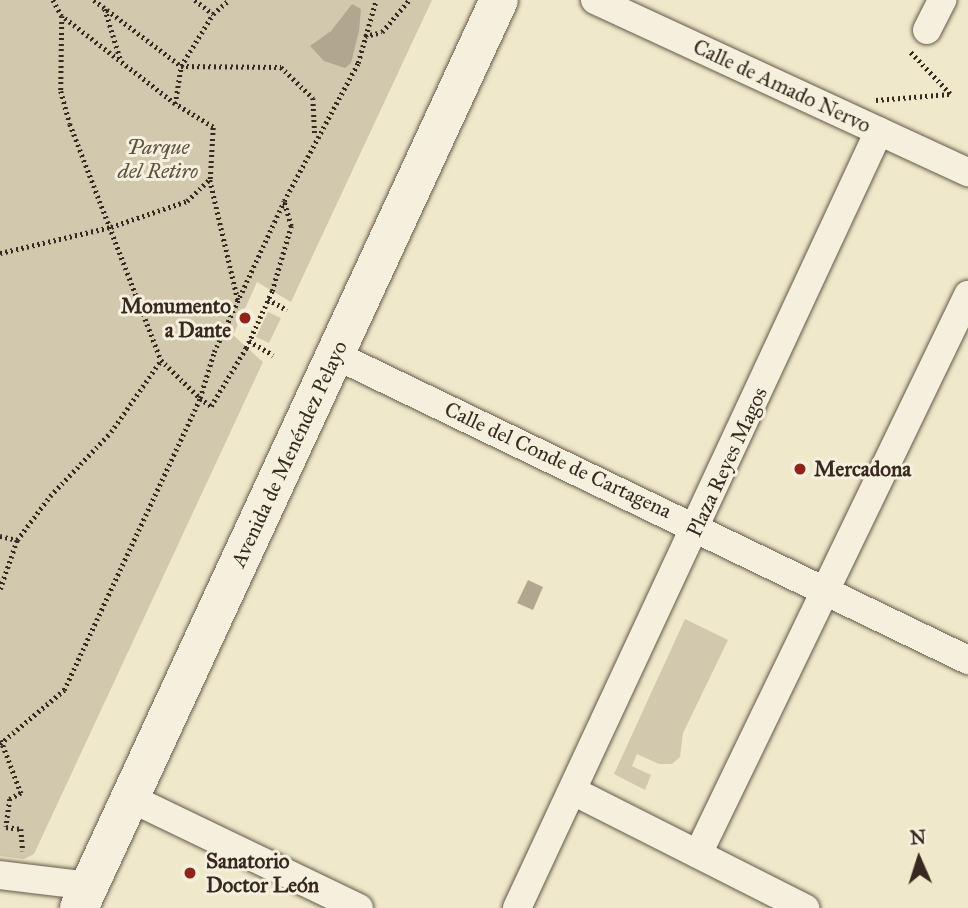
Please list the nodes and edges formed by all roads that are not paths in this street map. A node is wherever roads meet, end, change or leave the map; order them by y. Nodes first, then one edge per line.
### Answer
1 (499, 0) edge
2 (595, 0) edge
3 (942, 0) edge
4 (927, 30) road end
5 (879, 131) junction
6 (968, 172) edge
7 (968, 295) edge
8 (335, 355) junction
9 (697, 527) junction
10 (826, 589) junction
11 (968, 660) edge
12 (575, 792) junction
13 (130, 798) junction
14 (698, 854) junction
15 (0, 875) edge
16 (84, 897) edge
17 (359, 908) edge
18 (517, 908) edge
19 (805, 908) edge

1 - 8 main road, Avenida de Menéndez Pelayo
2 - 5 street, Calle de Amado Nervo
3 - 4 street
5 - 6 street, Calle de Amado Nervo
5 - 9 street, Plaza Reyes Magos
7 - 10 street
8 - 9 street, Calle del Conde de Cartagena
8 - 13 main road, Avenida de Menéndez Pelayo
9 - 10 street, Calle del Conde de Cartagena
9 - 12 street, Plaza Reyes Magos
10 - 11 street, Calle del Conde de Cartagena
10 - 14 street
12 - 14 street
12 - 18 street, Plaza Reyes Magos
13 - 16 main road, Avenida de Menéndez Pelayo
13 - 17 street
14 - 19 street
15 - 16 street

